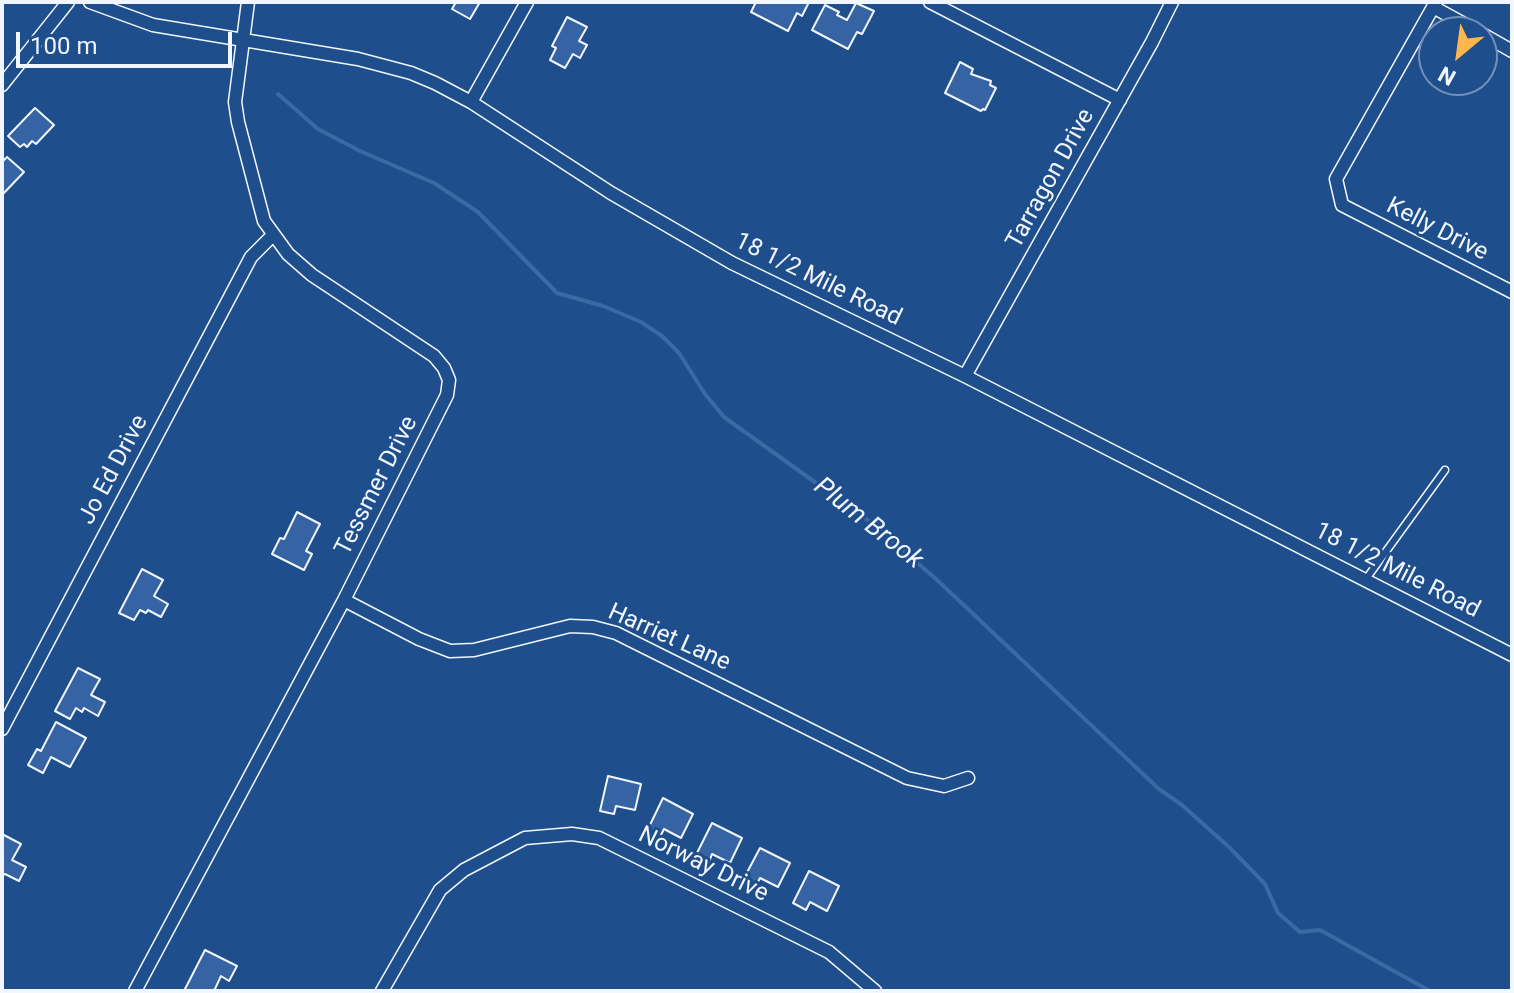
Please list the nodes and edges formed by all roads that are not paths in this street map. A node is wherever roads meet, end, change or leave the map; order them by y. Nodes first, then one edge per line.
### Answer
1 (68, 2) edge
2 (90, 2) edge
3 (248, 2) edge
4 (527, 2) edge
5 (930, 2) edge
6 (1172, 2) edge
7 (1434, 4) edge
8 (1453, 16) edge
9 (242, 41) junction
10 (2, 85) edge
11 (1120, 100) junction
12 (471, 102) junction
13 (272, 236) junction
14 (1512, 292) edge
15 (965, 376) junction
16 (1445, 470) dead end
17 (1366, 579) junction
18 (344, 600) junction
19 (1512, 655) edge
20 (2, 729) edge
21 (968, 778) dead end
22 (135, 991) edge
23 (382, 991) edge
24 (875, 991) edge

1 - 10 street
2 - 9 street, 18 1/2 Mile Road
3 - 9 street, Tessmer Drive
4 - 12 street
5 - 11 street
6 - 11 street, Tarragon Drive
7 - 8 street
7 - 14 street, Kelly Drive
9 - 12 street, 18 1/2 Mile Road
9 - 13 street, Tessmer Drive
11 - 15 street, Tarragon Drive
12 - 15 street, 18 1/2 Mile Road
13 - 18 street, Tessmer Drive
13 - 20 street, Jo Ed Drive
15 - 17 street, 18 1/2 Mile Road
16 - 17 lane
17 - 19 street, 18 1/2 Mile Road
18 - 21 street, Harriet Lane
18 - 22 street, Tessmer Drive
23 - 24 street, Norway Drive

